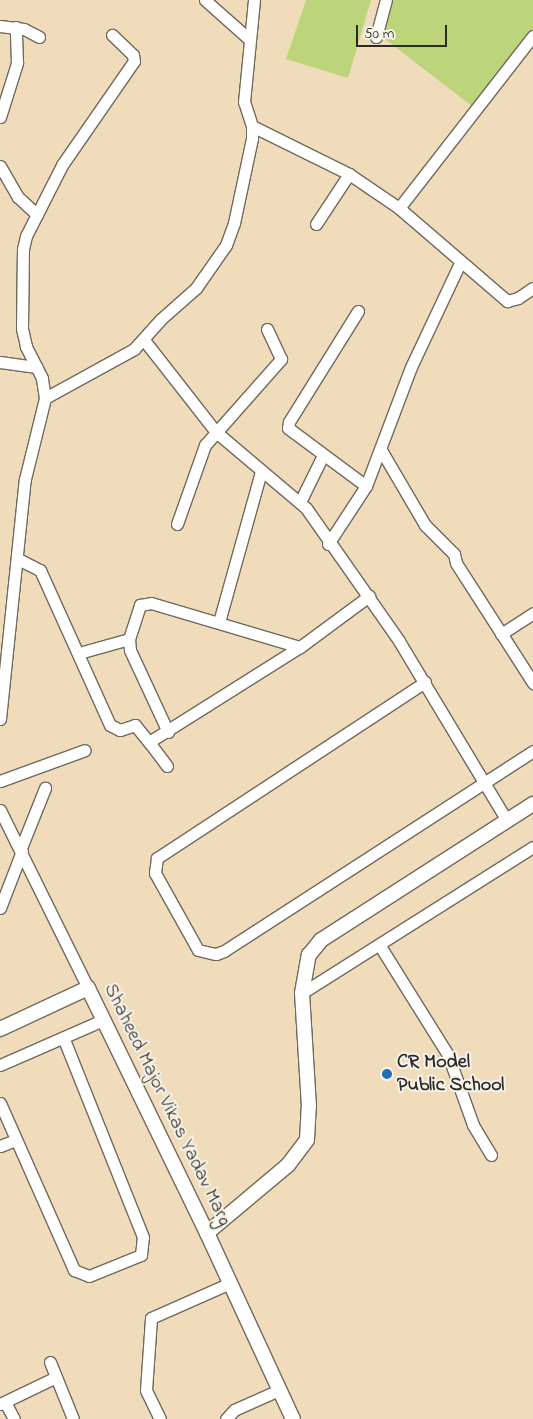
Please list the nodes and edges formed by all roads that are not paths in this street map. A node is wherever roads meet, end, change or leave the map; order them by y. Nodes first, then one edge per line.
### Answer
1 (205, 0) edge
2 (254, 0) edge
3 (386, 0) edge
4 (0, 26) edge
5 (16, 27) junction
6 (112, 34) dead end
7 (533, 36) edge
8 (376, 37) dead end
9 (39, 38) dead end
10 (249, 38) junction
11 (0, 117) edge
12 (252, 126) junction
13 (0, 166) edge
14 (349, 174) junction
15 (399, 208) junction
16 (37, 215) junction
17 (316, 224) dead end
18 (460, 263) junction
19 (533, 288) edge
20 (358, 311) dead end
21 (268, 329) dead end
22 (144, 340) junction
23 (0, 362) edge
24 (37, 367) junction
25 (45, 398) junction
26 (216, 432) junction
27 (381, 450) junction
28 (322, 455) junction
29 (261, 472) junction
30 (366, 486) junction
31 (300, 502) junction
32 (177, 524) dead end
33 (328, 544) junction
34 (18, 559) junction
35 (369, 596) junction
36 (533, 613) edge
37 (219, 622) junction
38 (501, 634) junction
39 (128, 639) junction
40 (300, 647) junction
41 (78, 653) junction
42 (425, 682) junction
43 (533, 683) edge
44 (0, 715) edge
45 (168, 732) junction
46 (149, 742) junction
47 (85, 750) dead end
48 (533, 751) edge
49 (167, 766) dead end
50 (0, 781) edge
51 (485, 784) junction
52 (45, 788) dead end
53 (533, 804) edge
54 (0, 810) edge
55 (507, 821) junction
56 (533, 847) edge
57 (21, 849) junction
58 (0, 908) edge
59 (380, 946) junction
60 (88, 988) junction
61 (302, 993) junction
62 (103, 1020) junction
63 (0, 1029) edge
64 (63, 1037) junction
65 (0, 1065) edge
66 (0, 1103) edge
67 (16, 1140) junction
68 (0, 1146) edge
69 (490, 1155) dead end
70 (207, 1233) junction
71 (230, 1283) junction
72 (50, 1362) dead end
73 (56, 1377) junction
74 (279, 1390) junction
75 (3, 1403) edge
76 (14, 1419) edge
77 (73, 1419) edge
78 (160, 1419) edge
79 (226, 1419) edge
80 (292, 1419) edge

1 - 10 street
2 - 10 street
3 - 8 street
4 - 5 street
5 - 9 street
5 - 11 street
6 - 16 street
7 - 15 street
10 - 12 street
12 - 14 street
12 - 22 street
13 - 16 street
14 - 15 street
14 - 17 street
15 - 18 street
16 - 24 street
18 - 19 street
18 - 27 street
20 - 28 street
21 - 26 street
22 - 25 street
22 - 26 street
23 - 24 street
24 - 25 street
25 - 34 street
26 - 29 street
26 - 32 street
27 - 30 street
27 - 38 street
28 - 30 street
28 - 31 street
29 - 31 street
29 - 37 street
30 - 33 street
31 - 33 street
33 - 35 street
34 - 41 street
34 - 44 street
35 - 40 street
35 - 42 street
36 - 38 street
37 - 39 street
37 - 40 street
38 - 43 street
39 - 41 street
39 - 45 street
40 - 45 street
41 - 46 street
42 - 51 street
42 - 51 street
45 - 46 street
46 - 49 street
47 - 50 street
48 - 51 street
51 - 55 street
52 - 57 street
53 - 55 street
54 - 57 street, Shaheed Major Vikas Yadav Marg
55 - 61 street
56 - 59 street
57 - 58 street
57 - 60 street, Shaheed Major Vikas Yadav Marg
59 - 61 street
59 - 69 street
60 - 62 street, Shaheed Major Vikas Yadav Marg
60 - 63 street
61 - 70 street
62 - 64 street
62 - 70 street, Shaheed Major Vikas Yadav Marg
64 - 65 street
64 - 67 street
66 - 67 street
67 - 68 street
70 - 71 street, Shaheed Major Vikas Yadav Marg
71 - 74 street, Shaheed Major Vikas Yadav Marg
71 - 78 street
72 - 73 street
73 - 75 street
73 - 77 street
74 - 79 street
74 - 80 street, Shaheed Major Vikas Yadav Marg
75 - 76 street

